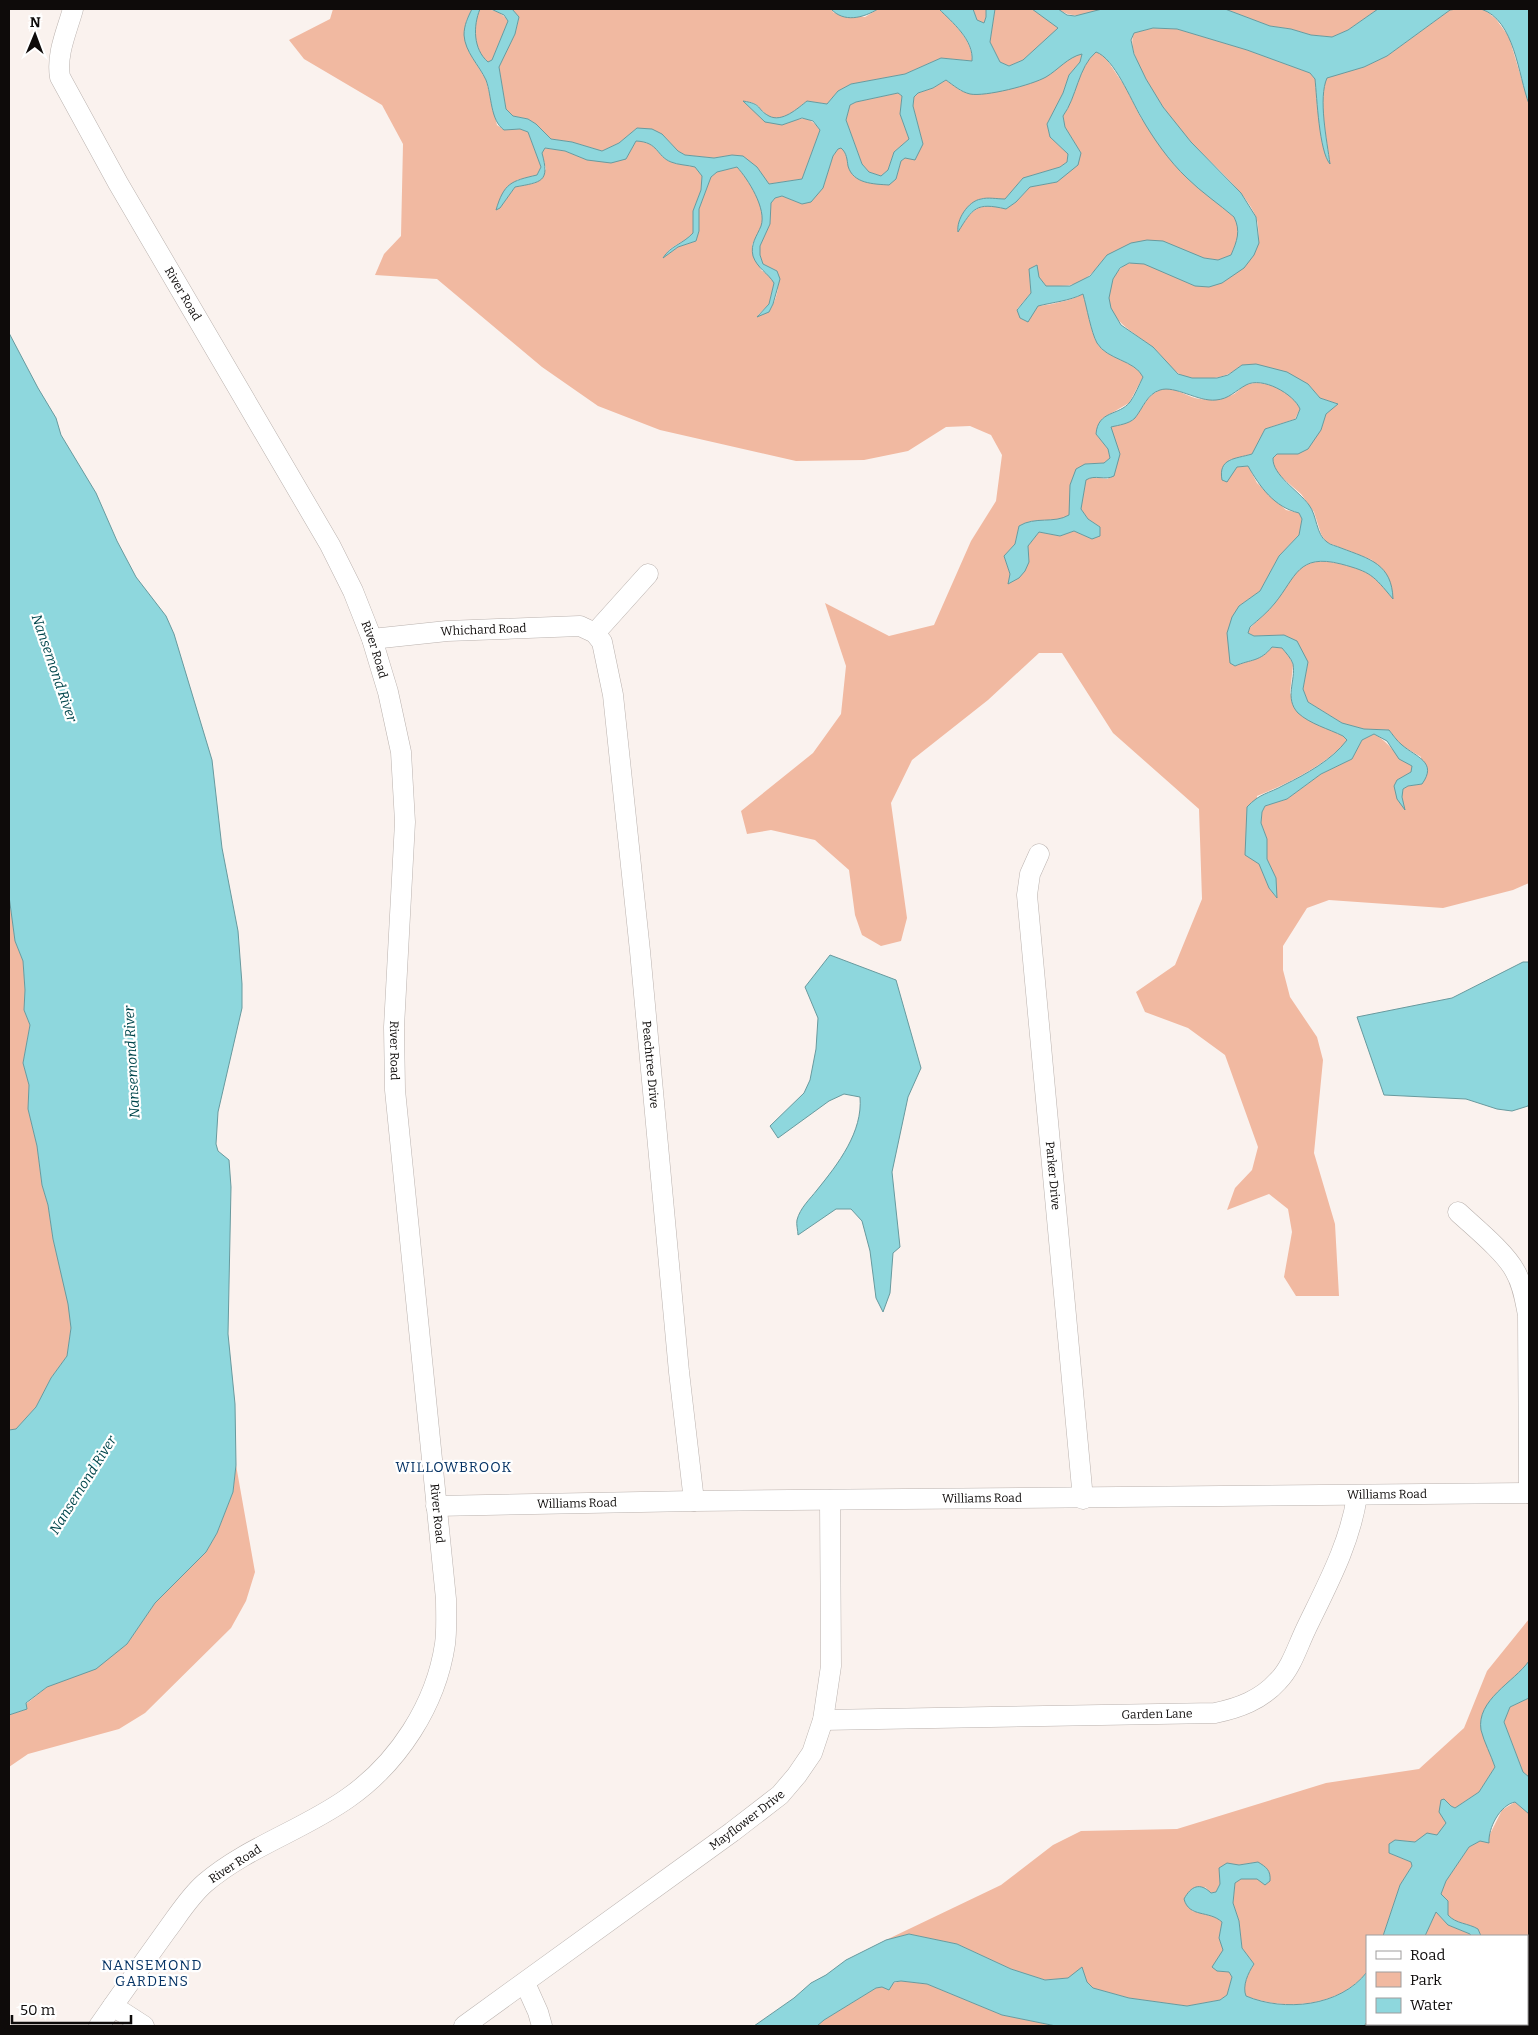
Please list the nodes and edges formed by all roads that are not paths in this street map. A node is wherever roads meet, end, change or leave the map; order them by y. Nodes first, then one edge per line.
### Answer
1 (73, 9) edge
2 (648, 574) dead end
3 (595, 633) junction
4 (372, 639) junction
5 (1039, 854) dead end
6 (1458, 1212) dead end
7 (1526, 1288) edge
8 (1529, 1493) edge
9 (1357, 1496) junction
10 (1083, 1499) junction
11 (830, 1500) junction
12 (694, 1501) junction
13 (436, 1506) junction
14 (823, 1720) junction
15 (525, 1983) junction
16 (113, 2006) junction
17 (99, 2026) edge
18 (144, 2026) edge
19 (464, 2026) edge
20 (542, 2026) edge

1 - 4 street, River Road
2 - 3 street
3 - 4 street, Whichard Road
3 - 12 street, Peachtree Drive
4 - 13 street, River Road
5 - 10 street, Parker Drive
6 - 7 street
7 - 8 street
8 - 9 street, Williams Road
9 - 10 street, Williams Road
9 - 14 street, Garden Lane
10 - 11 street, Williams Road
11 - 12 street, Williams Road
11 - 14 street, Mayflower Drive
12 - 13 street, Williams Road
13 - 16 street, River Road
14 - 15 street, Mayflower Drive
15 - 19 street, Mayflower Drive
15 - 20 street
16 - 17 street, River Road
16 - 18 street

